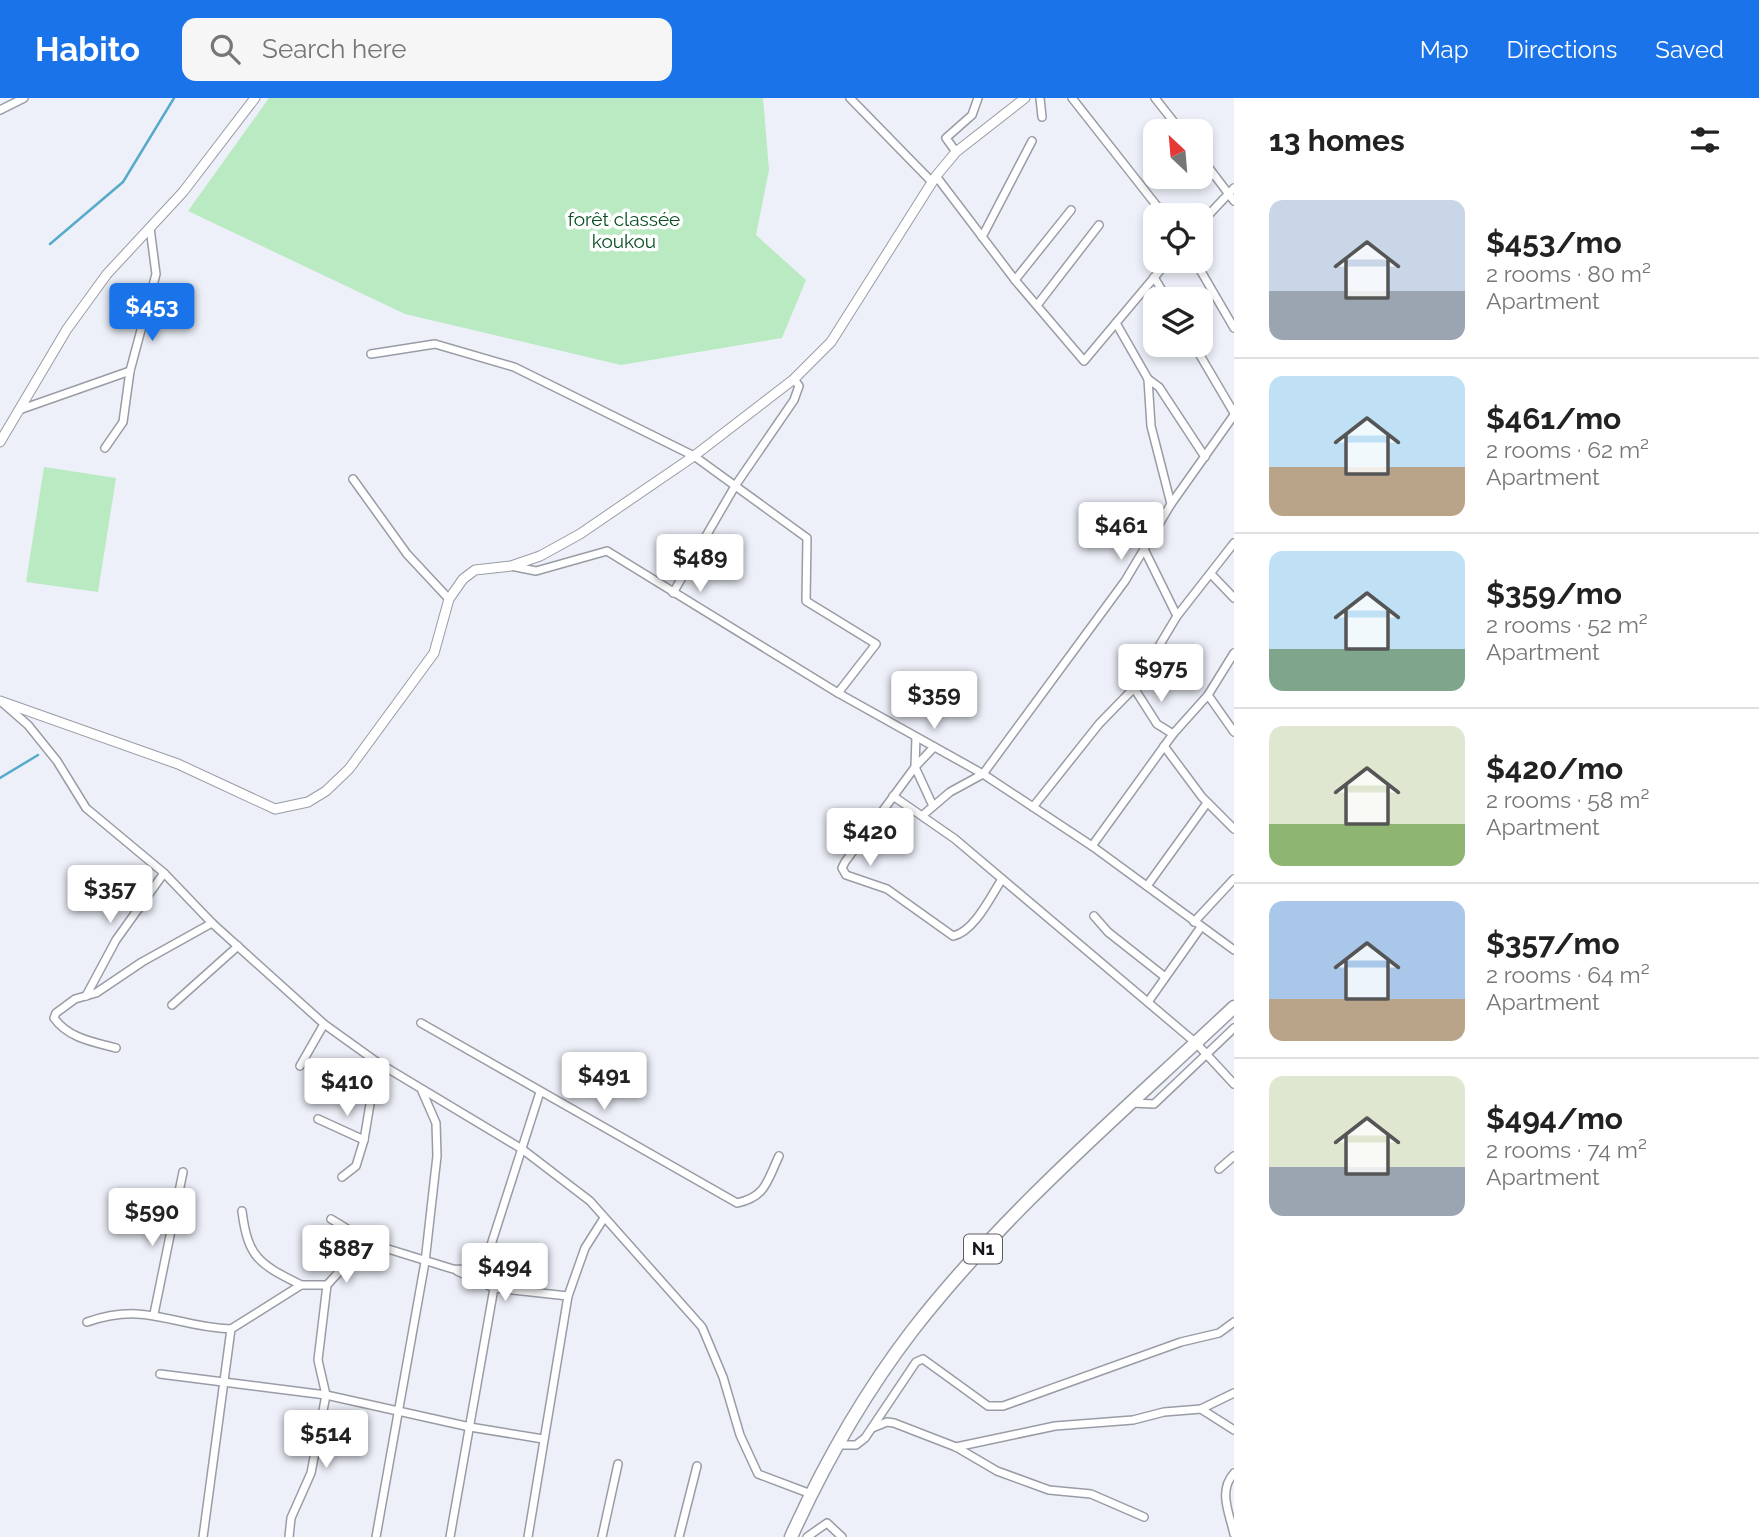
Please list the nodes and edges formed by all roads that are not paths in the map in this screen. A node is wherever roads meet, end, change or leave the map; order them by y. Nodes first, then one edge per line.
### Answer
1 (24, 98) edge
2 (255, 98) edge
3 (850, 98) edge
4 (978, 98) edge
5 (1025, 98) edge
6 (1040, 98) edge
7 (1072, 98) edge
8 (1155, 98) edge
9 (0, 110) edge
10 (1042, 117) dead end
11 (1172, 119) edge
12 (1032, 141) dead end
13 (956, 152) junction
14 (1213, 171) edge
15 (934, 179) junction
16 (1232, 194) edge
17 (1155, 203) edge
18 (1071, 210) dead end
19 (1213, 212) edge
20 (1100, 225) dead end
21 (150, 228) junction
22 (982, 237) junction
23 (1158, 273) edge
24 (1202, 273) edge
25 (1154, 277) junction
26 (1015, 280) junction
27 (1160, 287) edge
28 (1038, 304) junction
29 (1234, 308) edge
30 (1225, 314) junction
31 (1116, 323) junction
32 (1234, 328) edge
33 (371, 354) dead end
34 (1201, 357) edge
35 (130, 371) junction
36 (794, 379) junction
37 (1148, 379) junction
38 (19, 410) junction
39 (1234, 414) edge
40 (0, 442) edge
41 (105, 448) dead end
42 (694, 456) junction
43 (1205, 457) junction
44 (353, 480) dead end
45 (735, 486) junction
46 (1171, 504) junction
47 (1234, 543) edge
48 (1146, 551) junction
49 (511, 566) junction
50 (1212, 575) junction
51 (673, 593) junction
52 (1234, 597) edge
53 (449, 599) junction
54 (1177, 616) junction
55 (1234, 653) edge
56 (1135, 688) junction
57 (838, 694) junction
58 (1208, 695) junction
59 (1, 701) edge
60 (1234, 732) edge
61 (1173, 734) junction
62 (916, 737) junction
63 (1164, 746) junction
64 (934, 747) junction
65 (915, 767) junction
66 (983, 774) junction
67 (893, 796) junction
68 (1207, 803) junction
69 (933, 806) junction
70 (1033, 807) junction
71 (923, 815) junction
72 (1234, 829) edge
73 (1092, 846) junction
74 (164, 873) junction
75 (1002, 879) junction
76 (1234, 879) edge
77 (1147, 886) junction
78 (1094, 916) dead end
79 (212, 923) junction
80 (1198, 925) junction
81 (238, 946) junction
82 (1234, 950) edge
83 (1165, 977) junction
84 (86, 996) junction
85 (1147, 1002) junction
86 (172, 1005) dead end
87 (1234, 1007) edge
88 (421, 1023) dead end
89 (324, 1024) junction
90 (1234, 1028) edge
91 (1196, 1043) junction
92 (116, 1048) dead end
93 (1206, 1052) junction
94 (377, 1062) junction
95 (300, 1066) dead end
96 (1234, 1084) edge
97 (422, 1090) junction
98 (540, 1092) junction
99 (1132, 1103) junction
100 (318, 1119) dead end
101 (364, 1140) junction
102 (522, 1149) junction
103 (779, 1156) dead end
104 (1234, 1156) edge
105 (1219, 1169) dead end
106 (183, 1172) dead end
107 (342, 1177) dead end
108 (242, 1211) dead end
109 (331, 1219) dead end
110 (604, 1219) junction
111 (372, 1244) junction
112 (490, 1248) dead end
113 (425, 1262) junction
114 (453, 1269) junction
115 (327, 1284) junction
116 (301, 1285) junction
117 (494, 1288) junction
118 (568, 1296) junction
119 (154, 1314) junction
120 (87, 1322) dead end
121 (1234, 1322) edge
122 (231, 1329) junction
123 (160, 1374) dead end
124 (226, 1381) junction
125 (1234, 1392) edge
126 (326, 1395) junction
127 (1201, 1409) junction
128 (399, 1410) junction
129 (881, 1414) junction
130 (887, 1422) junction
131 (470, 1427) junction
132 (871, 1429) junction
133 (1234, 1430) edge
134 (543, 1438) junction
135 (837, 1445) junction
136 (956, 1447) junction
137 (618, 1464) dead end
138 (697, 1466) dead end
139 (1234, 1473) edge
140 (811, 1494) junction
141 (1144, 1517) dead end
142 (1234, 1534) edge
143 (202, 1537) edge
144 (289, 1537) edge
145 (376, 1537) edge
146 (450, 1537) edge
147 (528, 1537) edge
148 (602, 1537) edge
149 (679, 1537) edge
150 (791, 1537) edge
151 (807, 1537) edge
152 (842, 1537) edge

1 - 9 street
2 - 21 street
3 - 15 street
4 - 13 street
5 - 13 street
6 - 10 street
7 - 17 street
8 - 11 street
12 - 22 street
13 - 15 street
14 - 16 street
15 - 22 street
15 - 36 street
16 - 19 street
18 - 26 street
20 - 28 street
21 - 35 street
21 - 38 street
22 - 26 street
23 - 25 street
24 - 30 street
25 - 27 street
25 - 31 street
26 - 28 street
28 - 31 street
29 - 30 street
30 - 32 street
31 - 37 street
33 - 42 street
34 - 39 street
35 - 38 street
35 - 41 street
36 - 42 street
36 - 45 street
37 - 43 street
37 - 46 street
38 - 40 street
39 - 43 street
42 - 45 street
42 - 49 street
43 - 46 street
44 - 53 street
45 - 51 street
45 - 57 street
46 - 48 street
47 - 50 street
48 - 54 street
48 - 66 street
49 - 51 street
49 - 53 street
50 - 52 street
50 - 54 street
51 - 57 street
53 - 59 street
54 - 56 street
55 - 58 street
56 - 61 street
56 - 70 street
57 - 62 street
58 - 60 street
58 - 61 street
59 - 74 street
61 - 63 street
62 - 64 street
62 - 65 street
63 - 68 street
63 - 73 street
64 - 65 street
64 - 66 street
65 - 67 street
65 - 69 street
66 - 69 street
66 - 70 street
67 - 71 street
67 - 75 street
68 - 72 street
68 - 77 street
69 - 71 street
70 - 73 street
71 - 75 street
73 - 77 street
74 - 79 street
74 - 84 street
75 - 85 street
76 - 80 street
77 - 80 street
78 - 83 street
79 - 81 street
79 - 84 street
80 - 82 street
80 - 83 street
81 - 86 street
81 - 89 street
83 - 85 street
84 - 92 street
85 - 91 street
87 - 91 highway, N1
88 - 98 street
89 - 94 street
89 - 95 street
90 - 93 street
91 - 93 street
91 - 99 highway, N1
93 - 96 street
93 - 99 street
94 - 97 street
94 - 101 street
97 - 102 street
97 - 113 street
98 - 102 street
98 - 103 street
99 - 135 highway, N1
100 - 101 street
101 - 107 street
102 - 110 street
102 - 112 street
104 - 105 street
106 - 119 street
108 - 116 street
109 - 111 street
110 - 118 street
110 - 140 street
111 - 113 street
111 - 115 street
113 - 114 street
113 - 128 street
114 - 117 street
114 - 117 street
115 - 116 street
115 - 126 street
116 - 122 street
117 - 118 street
117 - 131 street
118 - 134 street
119 - 120 street
119 - 122 street
121 - 129 street
122 - 124 street
123 - 124 street
124 - 126 street
124 - 143 street
125 - 127 street
126 - 128 street
126 - 144 street
127 - 133 street
127 - 136 street
128 - 131 street
128 - 145 street
129 - 130 street
129 - 132 street
130 - 132 street
130 - 136 street
131 - 134 street
131 - 146 street
132 - 135 street
134 - 147 street
135 - 140 highway, N1
136 - 141 street
137 - 148 street
138 - 149 street
139 - 142 street
140 - 150 highway, N1
151 - 152 street

